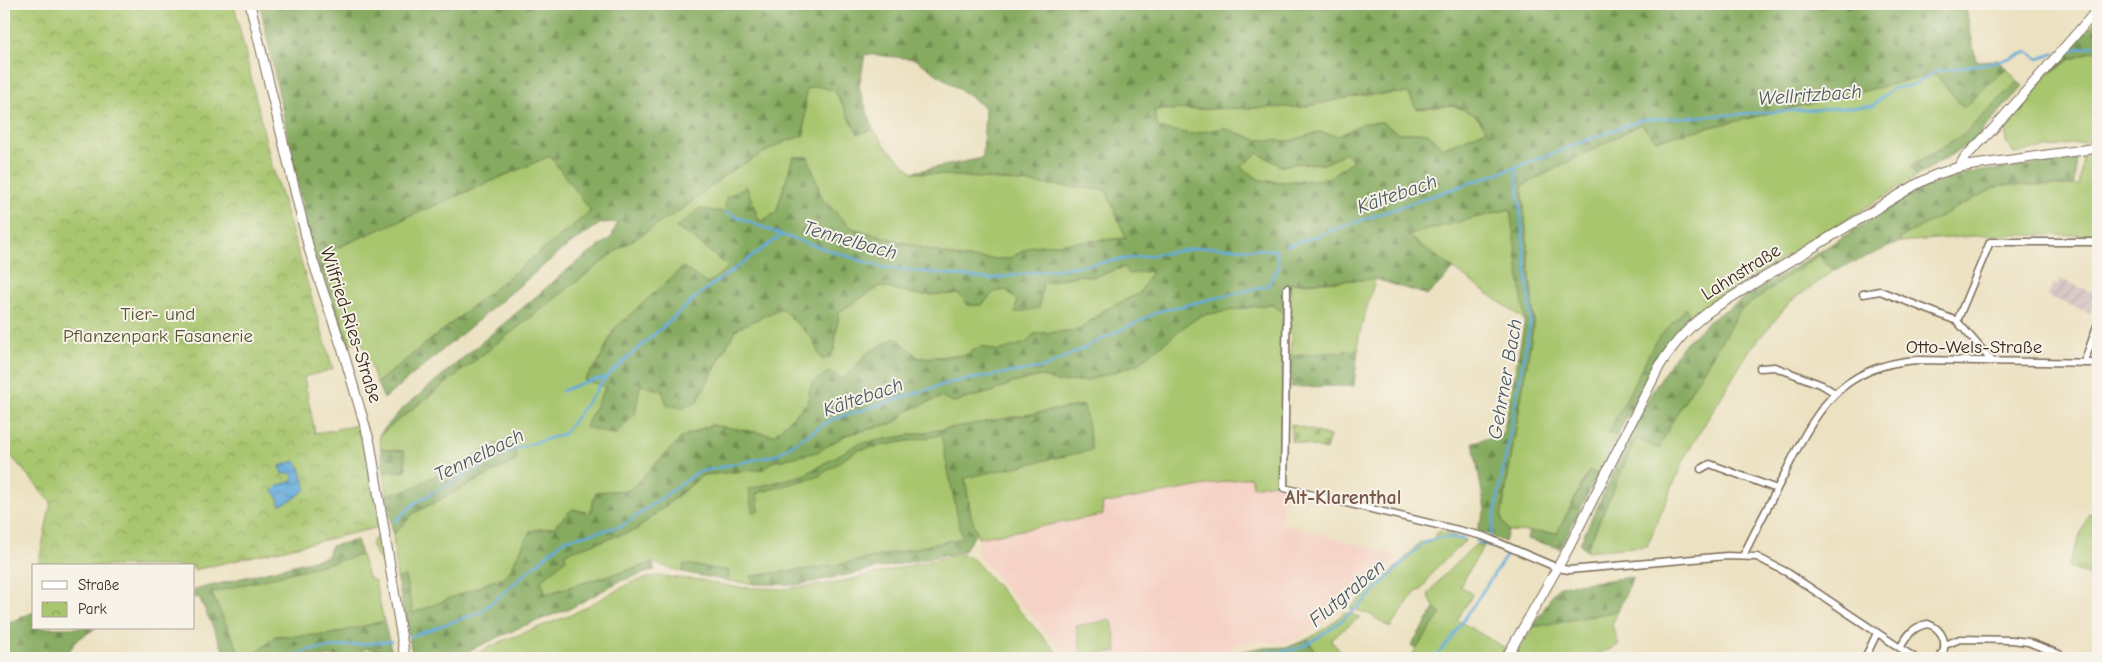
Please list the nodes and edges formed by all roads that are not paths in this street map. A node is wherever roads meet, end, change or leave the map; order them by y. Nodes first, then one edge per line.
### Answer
1 (250, 4) edge
2 (2098, 9) edge
3 (2098, 148) edge
4 (1959, 167) junction
5 (2098, 242) edge
6 (1287, 288) dead end
7 (1863, 294) dead end
8 (1957, 321) junction
9 (2098, 324) edge
10 (1992, 361) junction
11 (2084, 363) junction
12 (2098, 363) edge
13 (1760, 368) dead end
14 (1835, 393) junction
15 (1701, 469) dead end
16 (1777, 489) junction
17 (1743, 556) junction
18 (1558, 568) junction
19 (1877, 633) junction
20 (1945, 645) junction
21 (1900, 648) junction
22 (405, 658) edge
23 (1506, 658) edge
24 (1865, 658) edge
25 (1915, 658) edge
26 (1940, 658) edge
27 (2061, 658) edge

1 - 22 street, Wilfried-Ries-Straße
2 - 4 street
3 - 4 street, Lahnstraße
4 - 18 street, Lahnstraße
5 - 8 street
6 - 18 street
7 - 8 street
8 - 10 street
9 - 11 street
10 - 11 street, Otto-Wels-Straße
10 - 14 street, Otto-Wels-Straße
11 - 12 street, Otto-Wels-Straße
13 - 14 street
14 - 16 street, Otto-Wels-Straße
15 - 16 street
16 - 17 street, Otto-Wels-Straße
17 - 18 street
17 - 19 street
18 - 23 street, Lahnstraße
19 - 21 street
19 - 24 street
20 - 21 street
20 - 26 street
20 - 27 street
21 - 25 street

